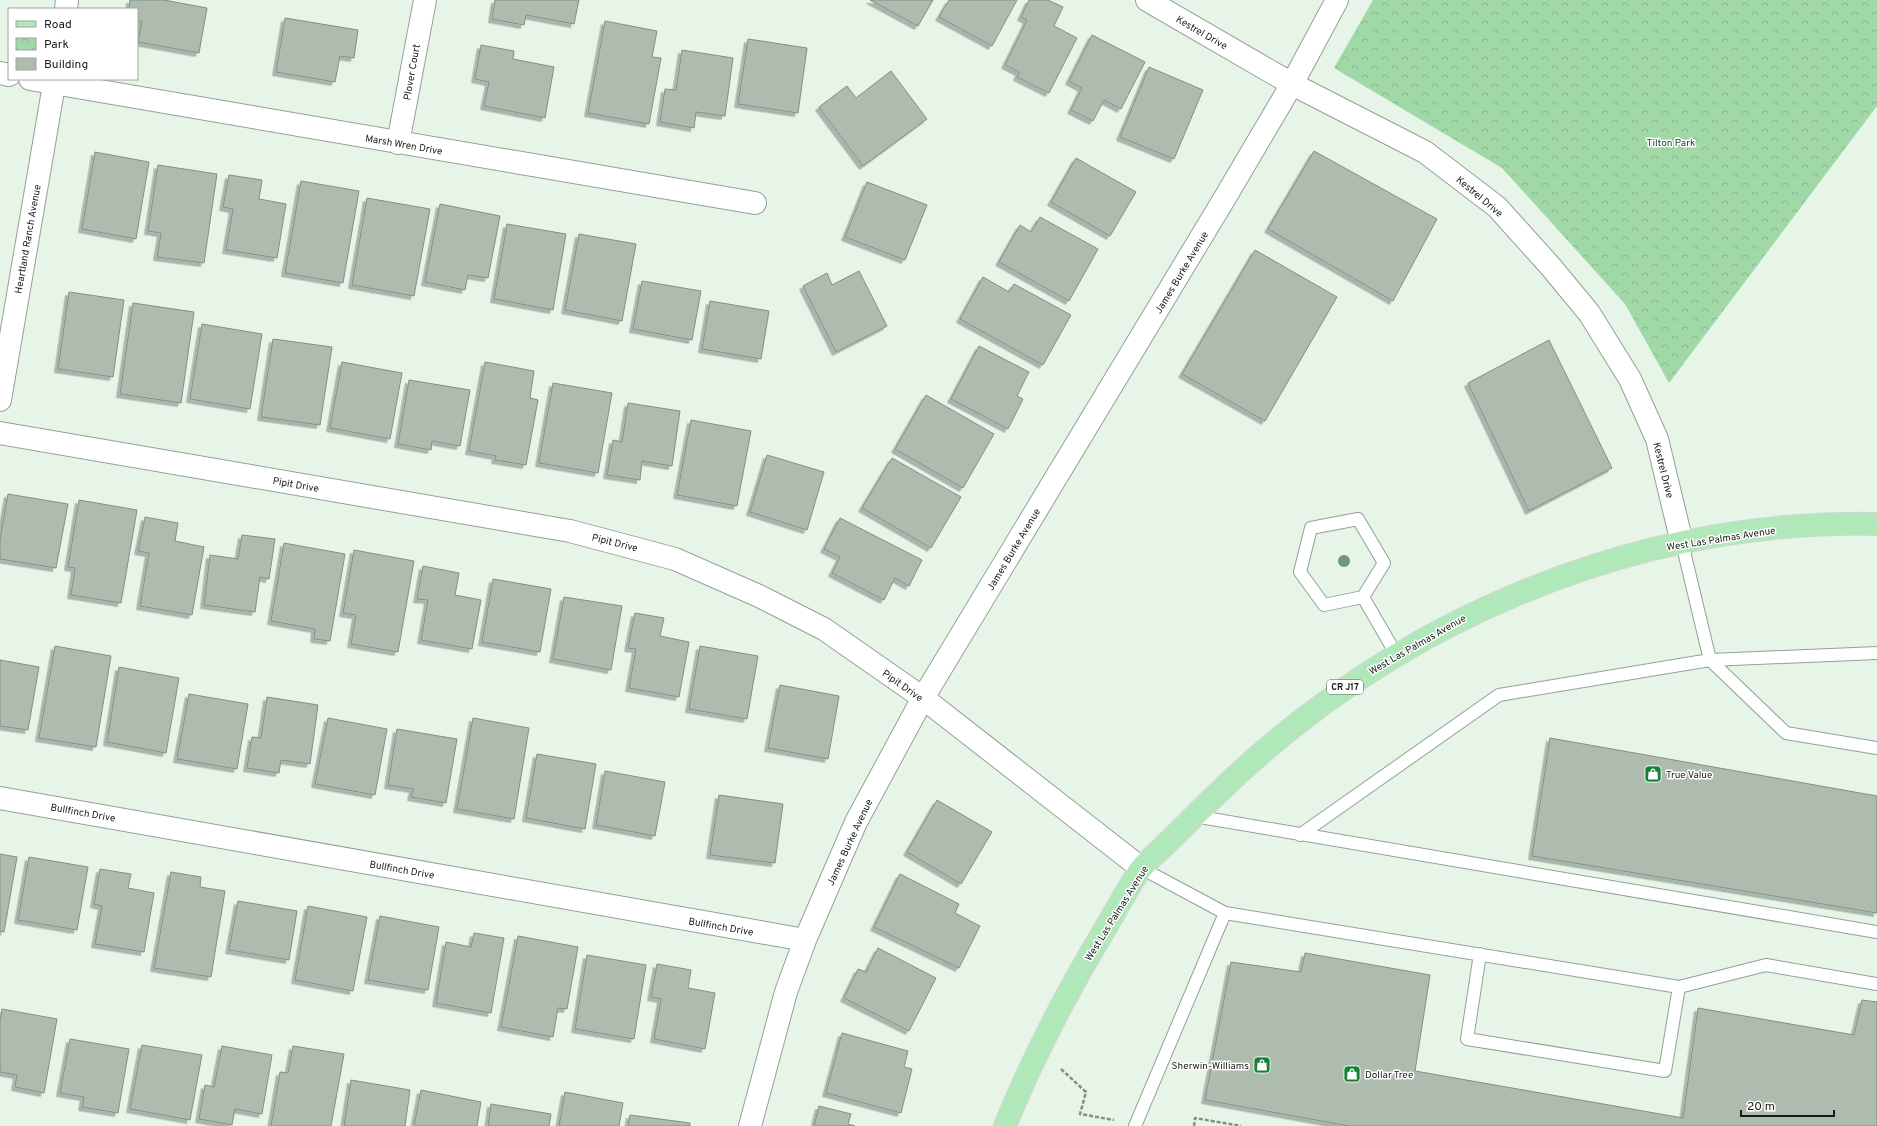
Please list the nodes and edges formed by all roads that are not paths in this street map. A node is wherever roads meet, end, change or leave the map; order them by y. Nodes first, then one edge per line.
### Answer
1 (424, 0) edge
2 (1147, 0) edge
3 (1337, 0) edge
4 (42, 80) edge
5 (54, 81) edge
6 (1292, 84) junction
7 (398, 143) junction
8 (755, 203) dead end
9 (0, 400) edge
10 (0, 433) edge
11 (1877, 524) edge
12 (1682, 543) junction
13 (1363, 597) junction
14 (1877, 653) edge
15 (1396, 654) junction
16 (1710, 660) junction
17 (923, 698) junction
18 (1877, 748) edge
19 (0, 798) edge
20 (1194, 816) junction
21 (1300, 835) junction
22 (1141, 868) junction
23 (1225, 913) junction
24 (1877, 932) edge
25 (805, 940) junction
26 (1480, 954) junction
27 (1877, 984) edge
28 (1679, 987) junction
29 (1135, 1125) edge
30 (750, 1126) edge
31 (1005, 1126) edge

1 - 7 street, Plover Court
2 - 6 street, Kestrel Drive
3 - 6 street, James Burke Avenue
4 - 5 street, Marsh Wren Drive
5 - 7 street, Marsh Wren Drive
5 - 9 street, Heartland Ranch Avenue
6 - 12 street, Kestrel Drive
6 - 17 street, James Burke Avenue
7 - 8 street, Marsh Wren Drive
10 - 17 street, Pipit Drive
11 - 12 main road, West Las Palmas Avenue / CR J17
12 - 15 main road, West Las Palmas Avenue / CR J17
12 - 16 lane
13 - 13 lane
13 - 15 lane
14 - 16 lane
15 - 20 main road, West Las Palmas Avenue / CR J17
16 - 18 lane
16 - 21 lane
17 - 22 street, Pipit Drive
17 - 25 street, James Burke Avenue
19 - 25 street, Bullfinch Drive
20 - 21 lane
20 - 22 main road, West Las Palmas Avenue / CR J17
21 - 24 lane
22 - 23 lane
22 - 31 main road, West Las Palmas Avenue / CR J17
23 - 26 lane
23 - 29 lane
25 - 30 street, James Burke Avenue
26 - 28 lane
26 - 28 lane
27 - 28 lane

